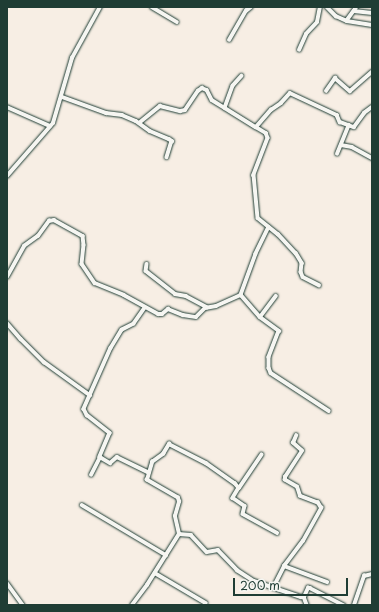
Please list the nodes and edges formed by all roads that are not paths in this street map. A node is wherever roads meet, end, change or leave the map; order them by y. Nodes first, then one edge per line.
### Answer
1 (100, 7) edge
2 (152, 7) edge
3 (251, 7) edge
4 (320, 7) edge
5 (327, 7) edge
6 (357, 7) edge
7 (354, 11) junction
8 (372, 13) edge
9 (347, 21) junction
10 (177, 22) dead end
11 (372, 25) edge
12 (229, 40) dead end
13 (299, 50) dead end
14 (372, 72) edge
15 (242, 76) dead end
16 (326, 91) dead end
17 (62, 97) junction
18 (7, 107) edge
19 (372, 107) edge
20 (225, 108) junction
21 (139, 123) junction
22 (349, 125) junction
23 (50, 126) junction
24 (256, 127) junction
25 (341, 145) junction
26 (337, 154) dead end
27 (167, 157) dead end
28 (372, 158) edge
29 (7, 176) edge
30 (269, 227) junction
31 (147, 264) dead end
32 (7, 277) edge
33 (319, 285) dead end
34 (241, 295) junction
35 (276, 296) dead end
36 (207, 307) junction
37 (145, 308) junction
38 (260, 317) junction
39 (7, 323) edge
40 (90, 395) junction
41 (329, 411) dead end
42 (296, 436) dead end
43 (261, 455) dead end
44 (100, 457) junction
45 (148, 472) junction
46 (91, 475) dead end
47 (239, 488) junction
48 (82, 505) dead end
49 (277, 533) dead end
50 (179, 534) junction
51 (166, 555) junction
52 (284, 566) junction
53 (154, 573) junction
54 (372, 574) edge
55 (327, 582) dead end
56 (7, 583) edge
57 (273, 588) junction
58 (304, 597) junction
59 (206, 603) dead end
60 (23, 605) edge
61 (132, 605) edge
62 (307, 605) edge
63 (344, 605) edge
64 (354, 605) edge

1 - 17 street
2 - 10 street
3 - 12 street
4 - 13 street
5 - 9 street
6 - 7 street
7 - 8 street
7 - 9 street
9 - 11 street
14 - 16 street
15 - 20 street
17 - 21 street
17 - 23 street
18 - 23 street
19 - 22 street
20 - 21 street
20 - 24 street
21 - 27 street
22 - 24 street
22 - 25 street
23 - 29 street
24 - 30 street
25 - 26 street
25 - 28 street
30 - 33 street
30 - 34 street
31 - 36 street
32 - 37 street
34 - 36 street
34 - 38 street
35 - 38 street
36 - 37 street
37 - 40 street
38 - 41 street
39 - 40 street
40 - 44 street
42 - 52 street
43 - 47 street
44 - 45 street
44 - 46 street
45 - 47 street
45 - 50 street
47 - 49 street
48 - 51 street
50 - 51 street
50 - 57 street
51 - 53 street
52 - 55 street
52 - 57 street
53 - 59 street
53 - 61 street
54 - 64 street
56 - 60 street
57 - 58 street
58 - 62 street
58 - 63 street

